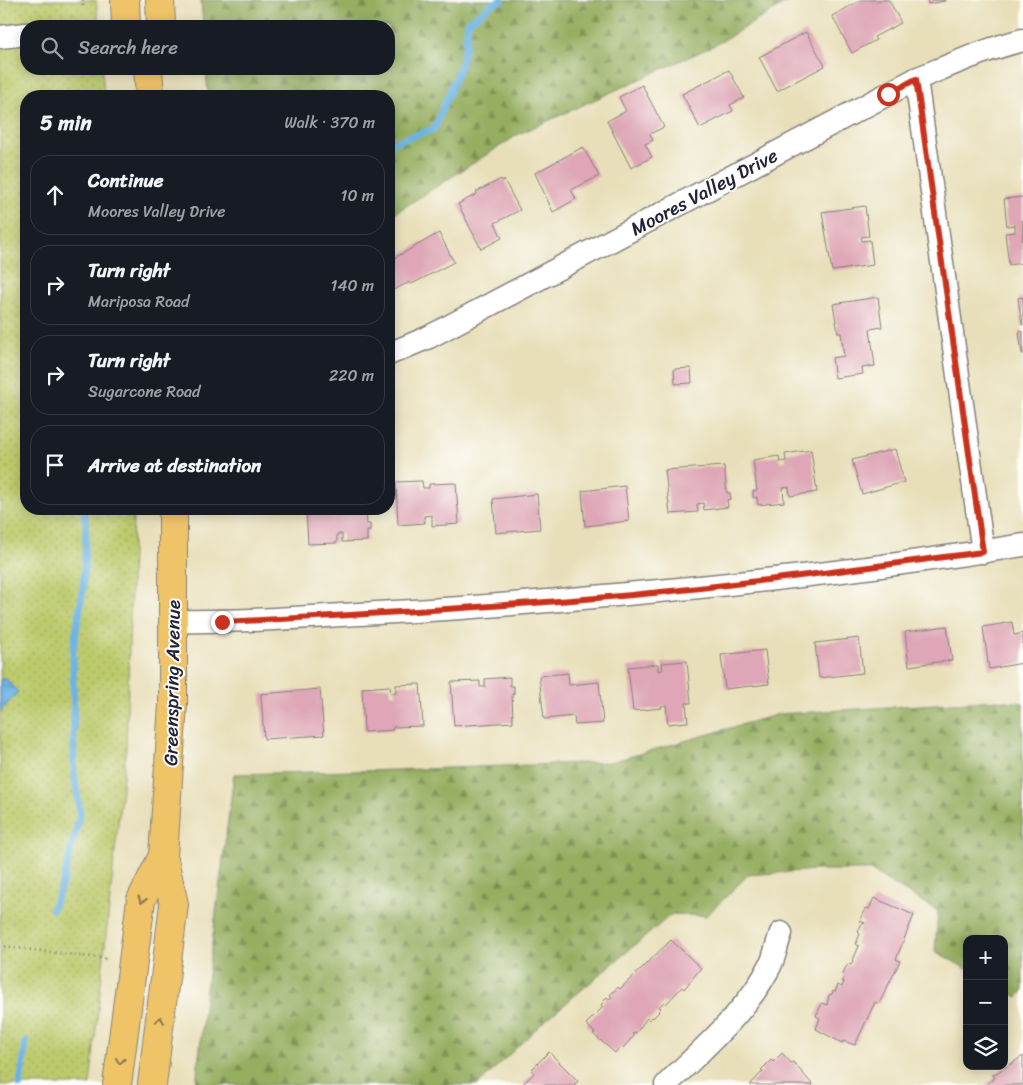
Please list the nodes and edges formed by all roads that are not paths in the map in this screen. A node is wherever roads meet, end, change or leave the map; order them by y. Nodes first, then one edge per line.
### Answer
1 (124, 0) edge
2 (126, 20) edge
3 (20, 35) edge
4 (0, 37) edge
5 (1023, 40) edge
6 (148, 75) edge
7 (916, 79) junction
8 (150, 90) edge
9 (395, 351) edge
10 (173, 515) edge
11 (1023, 545) edge
12 (983, 552) junction
13 (174, 620) junction
14 (162, 856) junction
15 (781, 933) dead end
16 (117, 1085) edge
17 (152, 1085) edge
18 (666, 1085) edge

1 - 2 main road
3 - 4 street
5 - 7 street, Moores Valley Drive
6 - 8 main road
7 - 9 street, Moores Valley Drive
7 - 12 street
10 - 13 main road, Greenspring Avenue
11 - 12 street
12 - 13 street
13 - 14 main road, Greenspring Avenue
14 -> 16 main road, Greenspring Avenue
17 -> 14 main road, Greenspring Avenue
15 - 18 street

